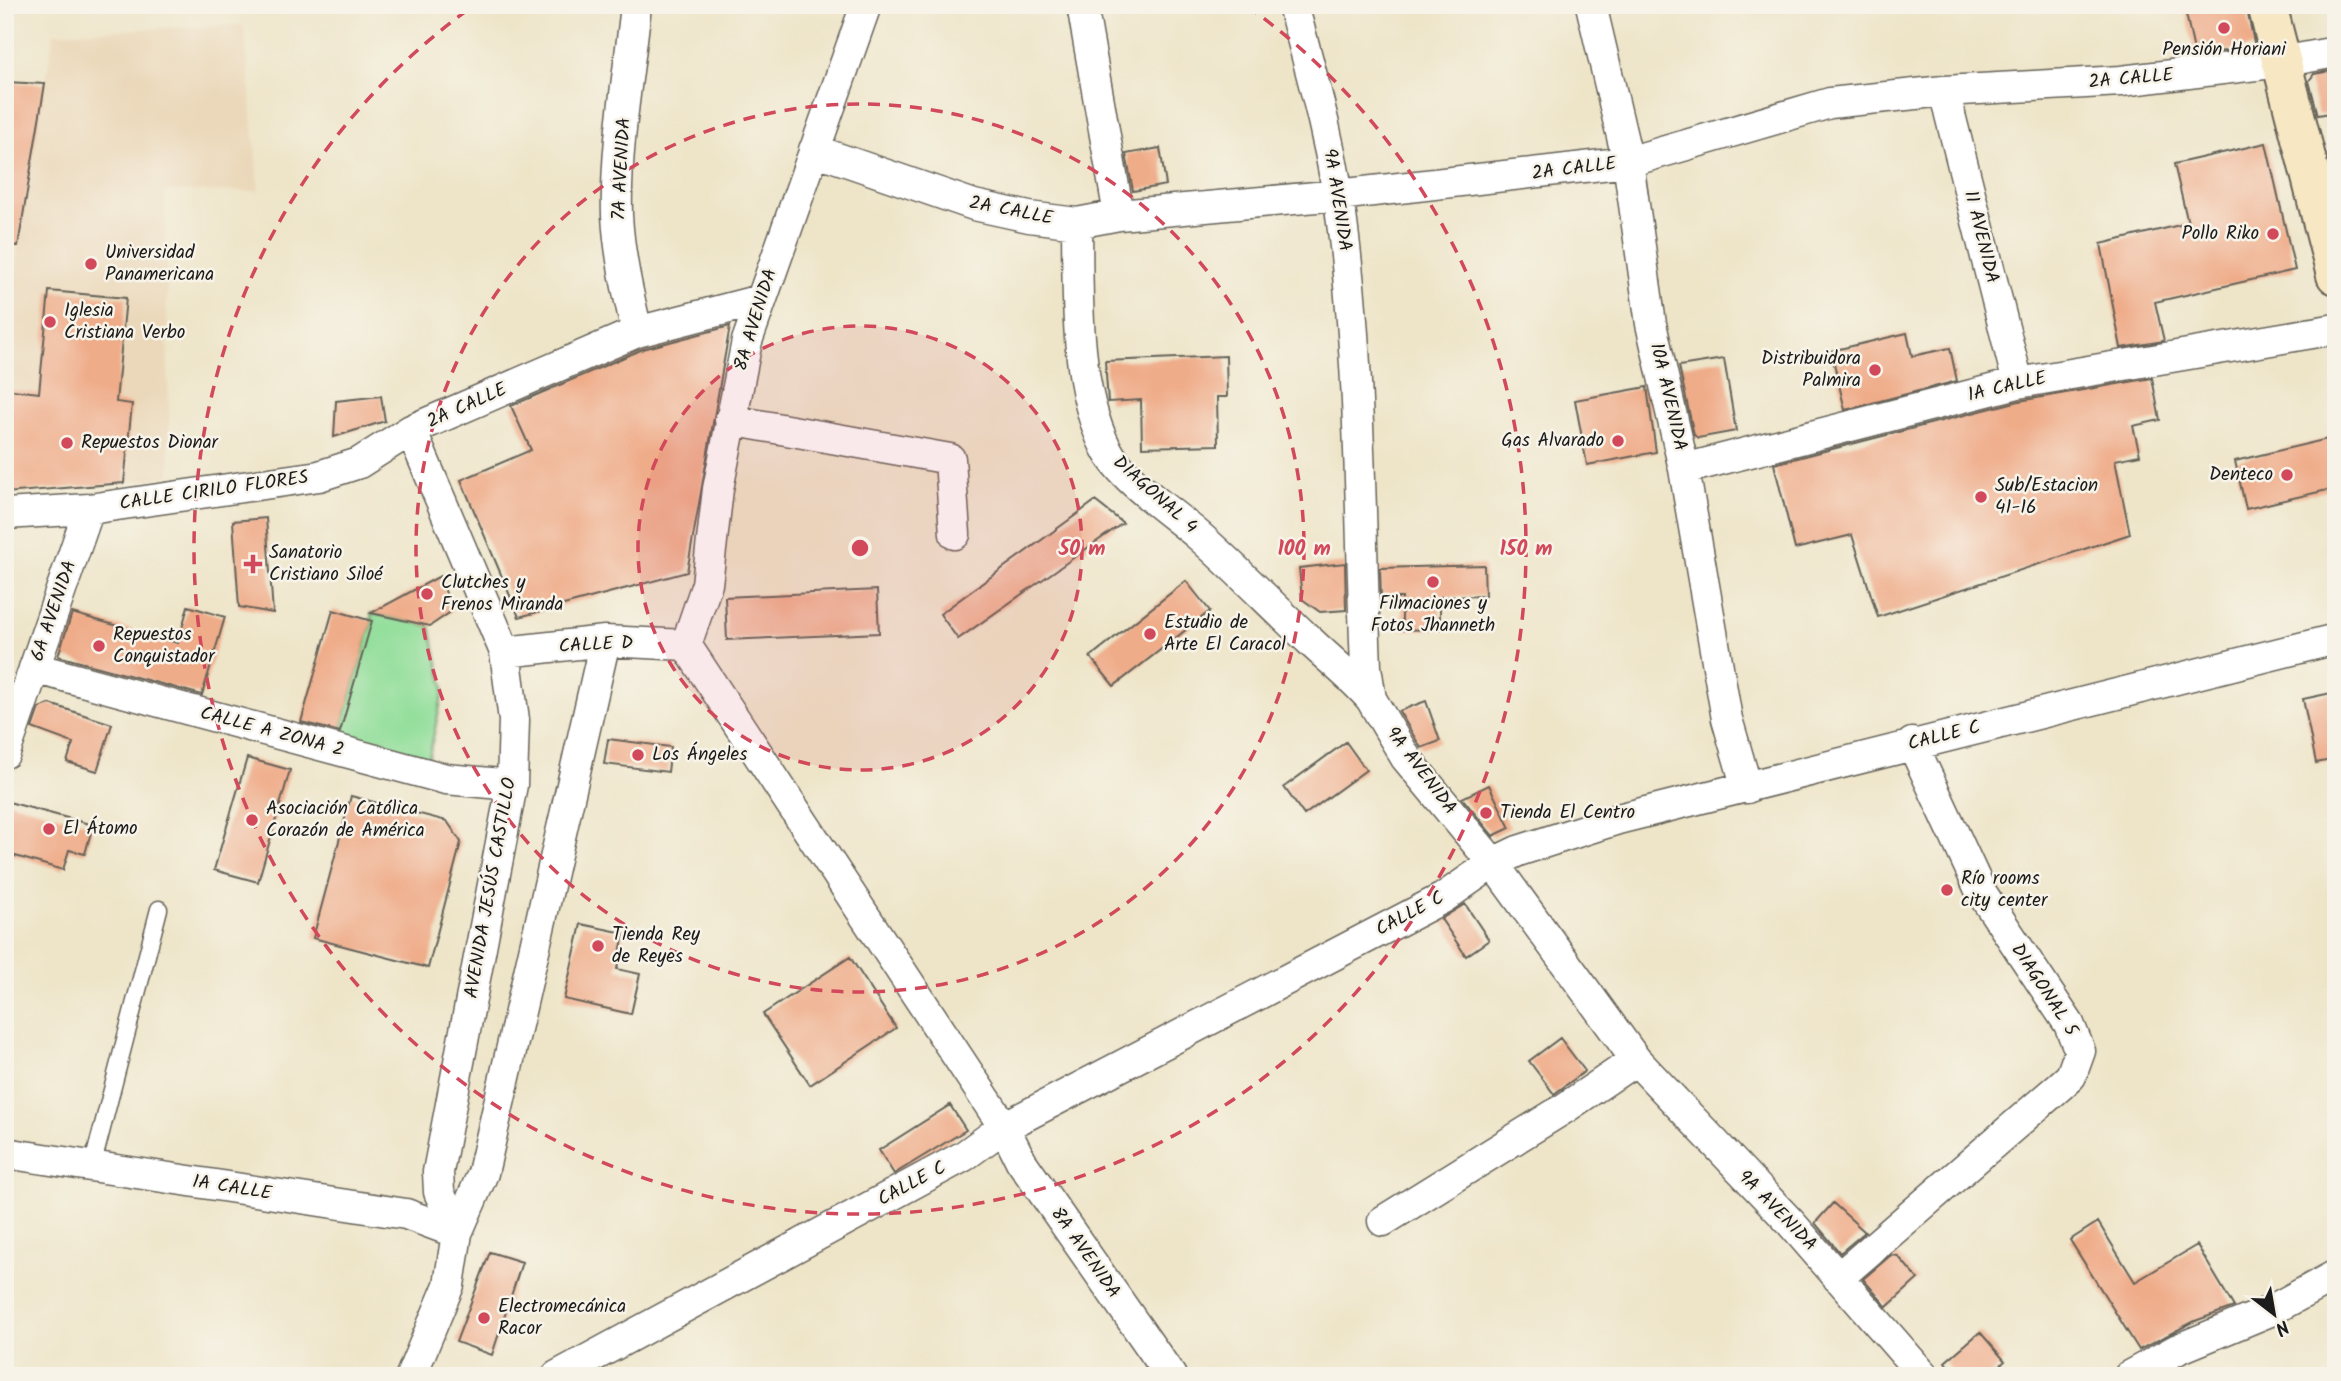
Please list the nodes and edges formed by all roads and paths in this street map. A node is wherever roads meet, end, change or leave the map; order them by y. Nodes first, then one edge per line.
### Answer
1 (636, 5) edge
2 (866, 5) edge
3 (1082, 5) edge
4 (1293, 5) edge
5 (1591, 5) edge
6 (2267, 5) edge
7 (2336, 52) edge
8 (2281, 62) junction
9 (1944, 91) junction
10 (814, 150) junction
11 (1628, 162) junction
12 (1338, 195) junction
13 (1119, 215) junction
14 (1077, 223) junction
15 (2336, 275) edge
16 (760, 300) junction
17 (2336, 329) edge
18 (637, 331) junction
19 (2018, 383) junction
20 (730, 420) junction
21 (411, 430) junction
22 (1684, 469) junction
23 (89, 509) junction
24 (5, 514) edge
25 (955, 534) dead end
26 (2336, 639) edge
27 (605, 642) junction
28 (686, 645) junction
29 (505, 652) junction
30 (34, 668) junction
31 (1371, 699) junction
32 (1912, 743) junction
33 (5, 753) edge
34 (512, 785) junction
35 (1747, 788) junction
36 (1493, 863) junction
37 (159, 909) dead end
38 (1636, 1060) junction
39 (1004, 1127) junction
40 (5, 1153) edge
41 (92, 1167) junction
42 (1383, 1221) dead end
43 (457, 1233) junction
44 (2336, 1275) edge
45 (1838, 1278) junction
46 (411, 1376) edge
47 (557, 1376) edge
48 (1171, 1376) edge
49 (1924, 1376) edge
50 (2129, 1376) edge

1 - 18 street, 7A AVENIDA
2 - 10 street, 8A AVENIDA
3 - 13 street
4 - 12 street, 9A AVENIDA
5 - 11 street, 10A AVENIDA
6 - 8 street
7 - 8 street, 2A CALLE
8 - 9 street, 2A CALLE
8 - 15 street
9 - 11 street, 2A CALLE
9 - 19 street, 11 AVENIDA
10 - 14 street, 2A CALLE
10 - 16 street, 8A AVENIDA
11 - 12 street, 2A CALLE
11 - 22 street, 10A AVENIDA
12 - 13 street, 2A CALLE
12 - 31 street, 9A AVENIDA
13 - 14 street, 2A CALLE
14 - 31 street, DIAGONAL 4
16 - 18 street, 2A CALLE
16 - 20 street, 8A AVENIDA
17 - 19 street, 1A CALLE
18 - 21 street, 2A CALLE
19 - 22 street, 1A CALLE
20 - 25 street
20 - 28 street, 8A AVENIDA
21 - 23 street, CALLE CIRILO FLORES
21 - 29 street, AVENIDA JESÚS CASTILLO
22 - 35 street, 10A AVENIDA
23 - 24 street, CALLE CIRILO FLORES
23 - 30 street, 6A AVENIDA
26 - 32 street, CALLE C
27 - 28 street, CALLE D
27 - 29 street, CALLE D
27 - 43 street
28 - 39 street, 8A AVENIDA
29 - 34 street, AVENIDA JESÚS CASTILLO
30 - 33 street, 6A AVENIDA
30 - 34 street, CALLE A ZONA 2
31 - 36 street, 9A AVENIDA
32 - 35 street, CALLE C
32 - 45 street, DIAGONAL 5
34 - 43 street, AVENIDA JESÚS CASTILLO
35 - 36 street, CALLE C
36 - 38 street, 9A AVENIDA
36 - 39 street, CALLE C
37 - 41 lane
38 - 42 street
38 - 45 street, 9A AVENIDA
39 - 47 street, CALLE C
39 - 48 street, 8A AVENIDA
40 - 41 street, 1A CALLE
41 - 43 street, 1A CALLE
43 - 46 street
44 - 50 street
45 - 49 street, 9A AVENIDA

